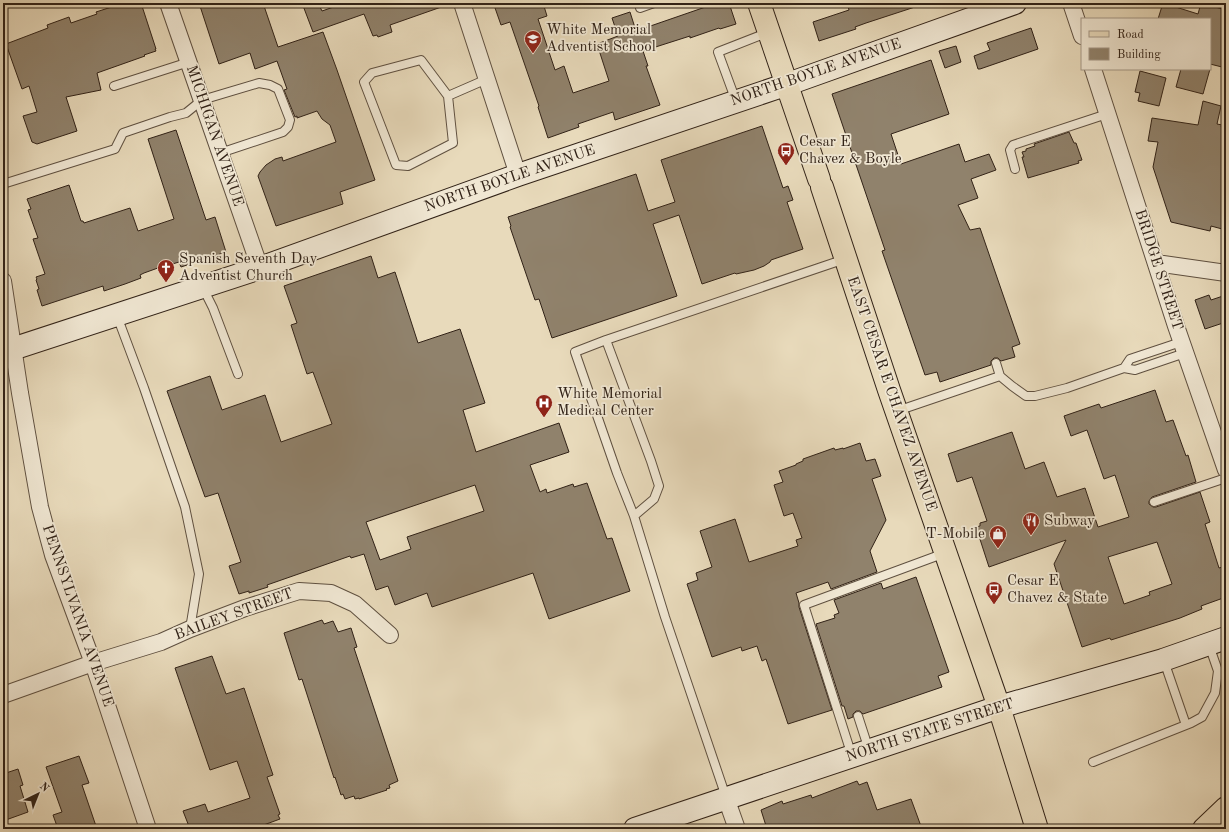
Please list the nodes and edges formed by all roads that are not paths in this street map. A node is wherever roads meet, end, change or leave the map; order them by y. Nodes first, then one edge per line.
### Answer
1 (168, 3) edge
2 (462, 3) edge
3 (654, 3) edge
4 (759, 3) edge
5 (1015, 3) edge
6 (1071, 3) edge
7 (640, 8) dead end
8 (770, 32) junction
9 (1081, 33) edge
10 (189, 62) junction
11 (1093, 70) edge
12 (487, 79) junction
13 (788, 84) junction
14 (114, 86) dead end
15 (448, 96) junction
16 (202, 100) junction
17 (736, 101) junction
18 (1107, 114) junction
19 (220, 153) junction
20 (1015, 169) dead end
21 (518, 175) junction
22 (3, 184) edge
23 (845, 258) junction
24 (1156, 264) junction
25 (260, 268) junction
26 (1226, 273) edge
27 (3, 281) edge
28 (202, 287) junction
29 (116, 315) junction
30 (606, 340) junction
31 (1183, 347) junction
32 (8, 350) edge
33 (996, 363) dead end
34 (1124, 368) junction
35 (238, 374) dead end
36 (1000, 376) junction
37 (896, 411) junction
38 (1226, 470) edge
39 (1226, 478) edge
40 (1154, 502) dead end
41 (634, 516) junction
42 (946, 552) junction
43 (190, 629) junction
44 (390, 635) dead end
45 (1217, 642) edge
46 (1163, 660) junction
47 (93, 663) junction
48 (3, 695) edge
49 (999, 707) junction
50 (858, 716) dead end
51 (1186, 725) junction
52 (861, 754) junction
53 (1093, 762) dead end
54 (726, 798) junction
55 (1226, 808) edge
56 (646, 827) edge
57 (148, 829) edge
58 (737, 829) edge
59 (1038, 829) edge
60 (1204, 829) edge

1 - 10 street, MICHIGAN AVENUE
2 - 12 street
3 - 7 lane
4 - 8 main road, EAST CESAR E CHAVEZ AVENUE
5 - 13 main road, NORTH BOYLE AVENUE
6 - 9 street
8 - 13 main road, EAST CESAR E CHAVEZ AVENUE
8 - 17 lane
10 - 14 lane
10 - 16 street, MICHIGAN AVENUE
11 - 18 street, BRIDGE STREET
12 - 15 lane
12 - 21 street
13 - 17 main road, NORTH BOYLE AVENUE
13 - 23 main road, EAST CESAR E CHAVEZ AVENUE
15 - 15 lane
16 - 19 street, MICHIGAN AVENUE
16 - 19 lane
16 - 22 lane
17 - 21 main road, NORTH BOYLE AVENUE
18 - 20 lane
18 - 24 street, BRIDGE STREET
19 - 25 street, MICHIGAN AVENUE
21 - 25 main road, NORTH BOYLE AVENUE
23 - 30 lane
23 - 37 main road, EAST CESAR E CHAVEZ AVENUE
24 - 26 street
24 - 31 street, BRIDGE STREET
25 - 28 main road, NORTH BOYLE AVENUE
27 - 32 street, PENNSYLVANIA AVENUE
28 - 29 main road, NORTH BOYLE AVENUE
28 - 35 lane
29 - 32 main road, NORTH BOYLE AVENUE
29 - 43 lane
30 - 41 lane
30 - 41 lane
31 - 34 lane
31 - 34 lane
31 - 38 street, BRIDGE STREET
32 - 47 street, PENNSYLVANIA AVENUE
33 - 36 lane
34 - 36 lane
36 - 37 lane
37 - 42 main road, EAST CESAR E CHAVEZ AVENUE
39 - 40 lane
41 - 54 lane
42 - 49 main road, EAST CESAR E CHAVEZ AVENUE
42 - 52 lane
43 - 44 street, BAILEY STREET
43 - 47 street, BAILEY STREET
45 - 46 main road, NORTH STATE STREET
45 - 51 lane
46 - 49 main road, NORTH STATE STREET
46 - 51 lane
47 - 48 street, BAILEY STREET
47 - 57 street, PENNSYLVANIA AVENUE
49 - 52 main road, NORTH STATE STREET
49 - 59 main road, EAST CESAR E CHAVEZ AVENUE
50 - 52 lane
51 - 53 lane
52 - 54 main road, NORTH STATE STREET
54 - 56 main road, NORTH STATE STREET
54 - 58 street
55 - 60 main road

